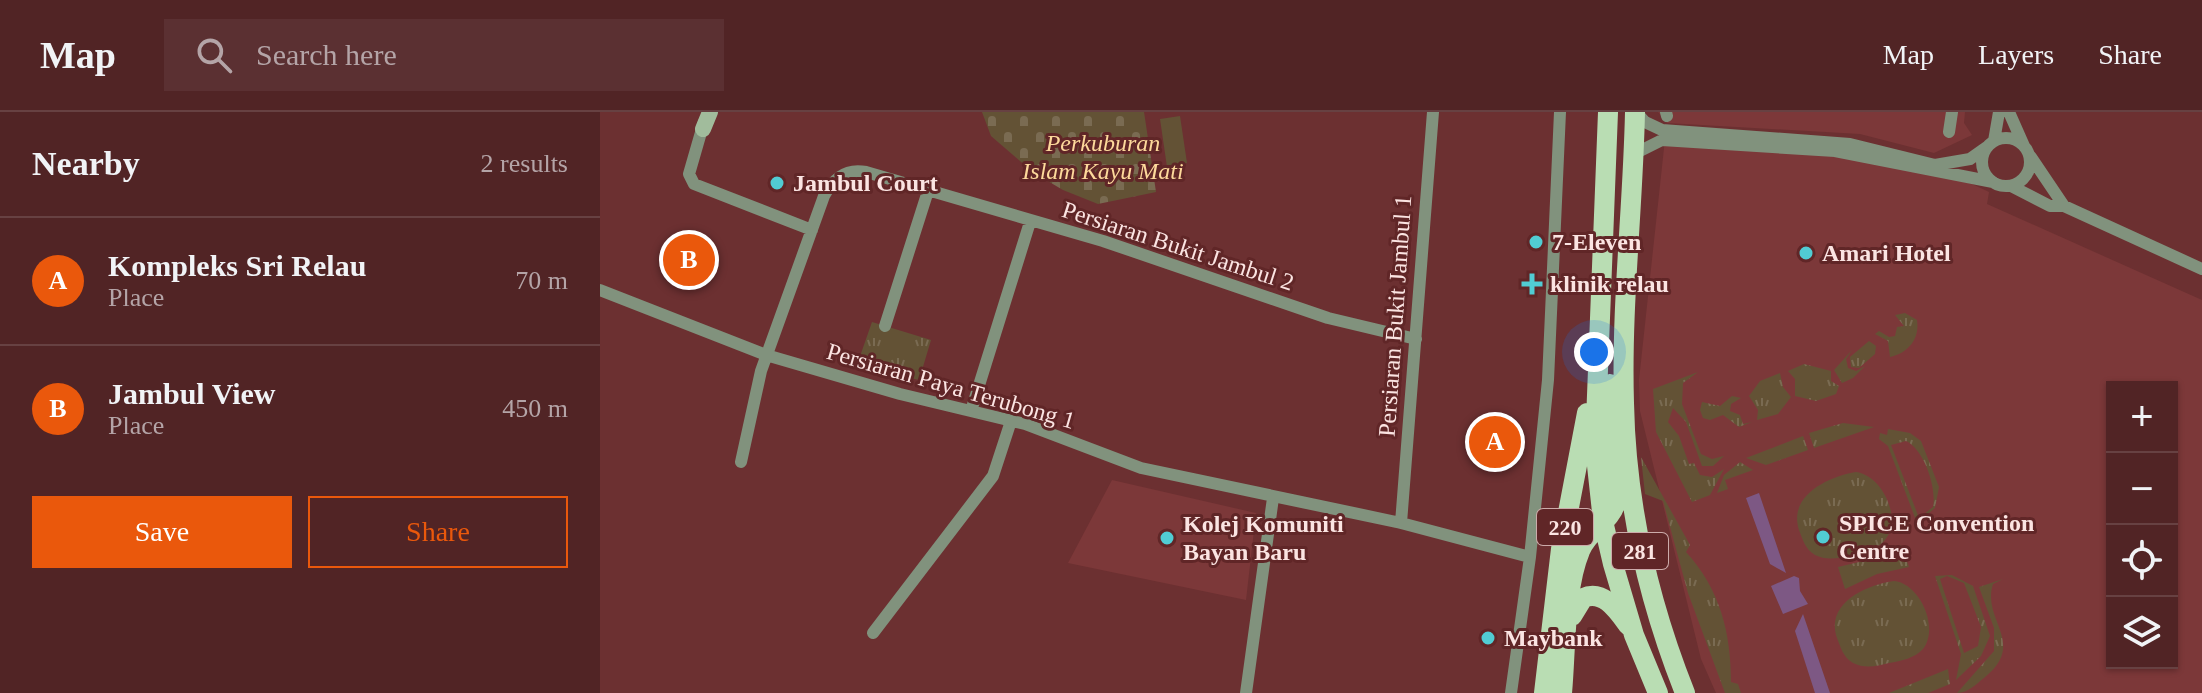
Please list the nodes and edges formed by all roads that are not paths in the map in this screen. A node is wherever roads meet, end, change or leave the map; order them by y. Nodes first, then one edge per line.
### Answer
1 (1433, 112) edge
2 (1560, 112) edge
3 (1608, 112) edge
4 (1636, 112) edge
5 (1952, 112) edge
6 (1999, 112) edge
7 (2009, 112) edge
8 (705, 117) edge
9 (1949, 132) dead end
10 (1662, 135) junction
11 (1991, 144) junction
12 (2027, 149) junction
13 (1634, 154) junction
14 (1934, 169) junction
15 (1993, 182) junction
16 (2011, 186) junction
17 (928, 191) junction
18 (2064, 206) junction
19 (1030, 222) junction
20 (812, 230) junction
21 (1630, 236) junction
22 (2202, 269) edge
23 (600, 290) edge
24 (885, 326) dead end
25 (1416, 339) junction
26 (766, 355) junction
27 (1598, 362) junction
28 (971, 411) junction
29 (1011, 421) junction
30 (741, 462) dead end
31 (1273, 498) junction
32 (1603, 521) junction
33 (1401, 523) junction
34 (1530, 557) junction
35 (1569, 626) junction
36 (873, 633) dead end
37 (1634, 635) junction
38 (1246, 693) edge
39 (1511, 693) edge
40 (1544, 693) edge
41 (1562, 693) edge
42 (1658, 693) edge
43 (1685, 693) edge

1 - 25 street, Persiaran Bukit Jambul 1
2 - 34 street
3 - 27 main road, 281
4 - 10 street
4 - 13 main road, 281
5 - 9 street
6 - 11 street
7 - 12 street
8 - 20 street
10 - 13 street
10 - 14 street
11 - 12 street
11 - 14 street
11 - 15 street
12 - 16 street
12 - 18 street
13 - 21 main road, 281
14 - 15 street
15 - 16 street
16 - 18 street
17 - 19 street, Persiaran Bukit Jambul 2
17 - 20 street, Persiaran Bukit Jambul 2
17 - 24 street
18 - 22 street
19 - 25 street, Persiaran Bukit Jambul 2
19 - 28 street
20 - 26 street, Persiaran Bukit Jambul 2
21 - 32 main road
21 - 43 main road, 281
23 - 26 street, Persiaran Paya Terubong 1
25 - 33 street, Persiaran Bukit Jambul 1
26 - 28 street, Persiaran Paya Terubong 1
26 - 30 street, Persiaran Bukit Jambul 2
27 - 32 main road, 281
27 - 40 main road, 220
28 - 29 street, Persiaran Paya Terubong 1
29 - 31 street, Persiaran Paya Terubong 1
29 - 36 street
31 - 33 street, Persiaran Paya Terubong 1
31 - 38 street
32 - 35 main road, 220
32 - 37 main road, 281
33 - 34 street, Persiaran Paya Terubong 1
34 - 39 street
35 - 37 main road
35 - 41 main road, 220
37 - 42 main road, 281

